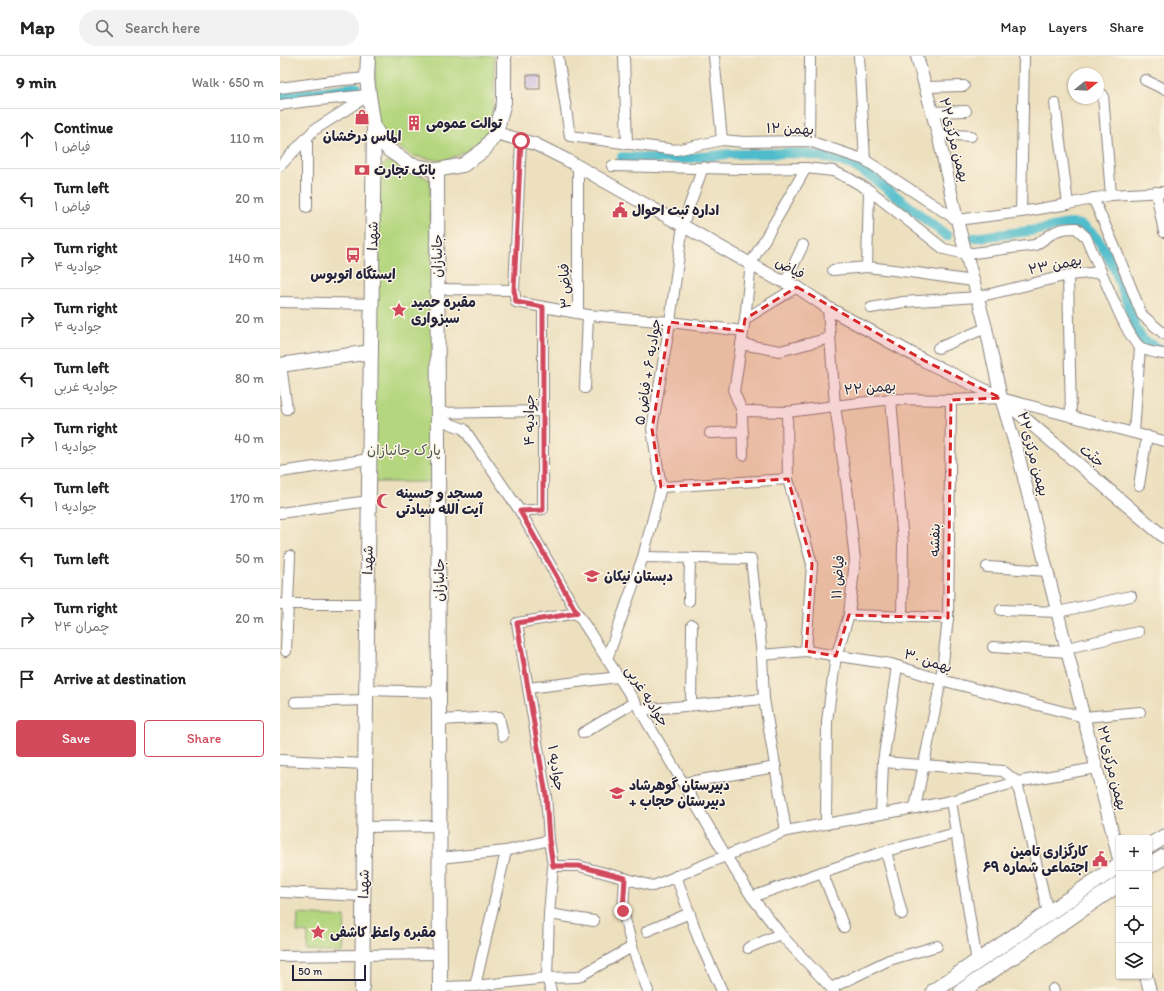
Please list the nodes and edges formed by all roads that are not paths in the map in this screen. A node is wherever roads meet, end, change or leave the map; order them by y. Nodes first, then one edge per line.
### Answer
1 (368, 56) edge
2 (504, 56) edge
3 (558, 56) edge
4 (624, 56) edge
5 (714, 56) edge
6 (810, 56) edge
7 (859, 56) edge
8 (917, 56) edge
9 (1024, 56) edge
10 (367, 78) junction
11 (1145, 80) dead end
12 (964, 86) dead end
13 (926, 87) junction
14 (280, 88) edge
15 (1164, 89) edge
16 (369, 95) junction
17 (1054, 103) dead end
18 (1104, 104) edge
19 (280, 105) edge
20 (966, 111) dead end
21 (932, 112) junction
22 (374, 128) junction
23 (496, 133) junction
24 (938, 134) junction
25 (307, 136) junction
26 (972, 136) dead end
27 (722, 140) junction
28 (521, 141) junction
29 (809, 141) junction
30 (627, 144) junction
31 (865, 160) junction
32 (280, 166) edge
33 (612, 166) dead end
34 (578, 167) junction
35 (703, 167) junction
36 (806, 168) junction
37 (437, 170) junction
38 (869, 190) junction
39 (1160, 192) edge
40 (1111, 195) junction
41 (1093, 198) junction
42 (1068, 204) junction
43 (307, 207) dead end
44 (1021, 212) junction
45 (957, 220) junction
46 (683, 224) junction
47 (1164, 232) edge
48 (803, 245) dead end
49 (966, 254) junction
50 (751, 263) junction
51 (867, 267) junction
52 (833, 270) dead end
53 (1101, 272) junction
54 (1068, 275) junction
55 (974, 282) junction
56 (785, 283) junction
57 (797, 287) junction
58 (437, 289) junction
59 (514, 290) junction
60 (978, 297) junction
61 (280, 302) edge
62 (372, 304) junction
63 (543, 307) junction
64 (828, 308) junction
65 (872, 308) dead end
66 (583, 314) junction
67 (745, 319) junction
68 (670, 322) junction
69 (986, 328) junction
70 (743, 331) junction
71 (1164, 334) edge
72 (830, 338) junction
73 (741, 344) junction
74 (1140, 347) junction
75 (938, 348) dead end
76 (371, 352) junction
77 (1164, 354) edge
78 (280, 365) edge
79 (585, 388) dead end
80 (1001, 398) junction
81 (891, 399) junction
82 (951, 400) junction
83 (835, 406) junction
84 (287, 409) dead end
85 (543, 411) junction
86 (742, 411) junction
87 (787, 412) junction
88 (438, 416) junction
89 (1071, 416) junction
90 (743, 432) junction
91 (710, 433) dead end
92 (1134, 433) junction
93 (1147, 436) junction
94 (1164, 441) edge
95 (743, 455) dead end
96 (370, 459) junction
97 (280, 472) edge
98 (788, 479) junction
99 (1139, 485) dead end
100 (660, 487) junction
101 (369, 501) junction
102 (520, 511) junction
103 (280, 513) edge
104 (1164, 537) edge
105 (290, 556) dead end
106 (643, 557) junction
107 (690, 558) junction
108 (987, 567) dead end
109 (1048, 571) junction
110 (1131, 596) dead end
111 (689, 600) dead end
112 (284, 604) edge
113 (368, 604) junction
114 (1001, 610) dead end
115 (1058, 612) junction
116 (577, 613) junction
117 (849, 615) junction
118 (902, 617) junction
119 (948, 618) junction
120 (692, 625) dead end
121 (1138, 632) dead end
122 (993, 647) dead end
123 (1067, 650) junction
124 (286, 651) dead end
125 (806, 651) junction
126 (762, 655) junction
127 (836, 656) junction
128 (607, 659) junction
129 (897, 666) junction
130 (618, 677) junction
131 (941, 680) junction
132 (528, 688) junction
133 (439, 692) junction
134 (366, 695) junction
135 (764, 699) junction
136 (295, 702) dead end
137 (638, 706) junction
138 (691, 706) junction
139 (1140, 712) dead end
140 (1084, 717) junction
141 (439, 720) junction
142 (583, 733) dead end
143 (503, 736) dead end
144 (280, 760) edge
145 (882, 762) junction
146 (366, 764) junction
147 (923, 765) junction
148 (776, 767) junction
149 (1096, 768) junction
150 (1017, 782) junction
151 (683, 783) junction
152 (951, 801) junction
153 (915, 808) junction
154 (881, 814) junction
155 (826, 824) junction
156 (440, 826) junction
157 (365, 827) junction
158 (786, 831) junction
159 (956, 834) junction
160 (1164, 837) edge
161 (549, 840) junction
162 (1152, 844) edge
163 (1116, 847) edge
164 (506, 851) junction
165 (886, 851) junction
166 (726, 856) junction
167 (1164, 857) edge
168 (440, 858) junction
169 (1152, 864) edge
170 (553, 866) junction
171 (1116, 867) edge
172 (822, 872) junction
173 (676, 876) junction
174 (625, 878) junction
175 (1116, 886) edge
176 (280, 892) edge
177 (364, 896) junction
178 (752, 897) junction
179 (690, 913) junction
180 (1048, 913) junction
181 (549, 914) junction
182 (902, 914) dead end
183 (594, 921) dead end
184 (844, 927) dead end
185 (647, 931) dead end
186 (780, 934) junction
187 (937, 946) dead end
188 (632, 947) junction
189 (748, 948) dead end
190 (363, 954) junction
191 (440, 954) junction
192 (280, 956) edge
193 (977, 962) junction
194 (547, 978) junction
195 (1147, 979) edge
196 (476, 986) junction
197 (497, 987) edge
198 (440, 989) edge
199 (832, 989) edge
200 (362, 991) edge
201 (551, 991) edge
202 (648, 991) edge
203 (722, 991) edge
204 (934, 991) edge
205 (962, 991) edge
206 (1150, 991) edge

1 - 10 main road, شهدا
2 - 23 main road
3 - 30 street, بهمن ۱۲
4 - 30 street
5 - 27 street
6 - 29 street
7 - 31 street
8 - 13 street, ۲۲بهمن مرکزی
9 - 44 street
10 - 14 street
10 - 16 main road, شهدا
11 - 15 street
12 - 13 street
13 - 21 street, ۲۲بهمن مرکزی
16 - 19 street
16 - 22 main road, شهدا
16 - 25 street
17 - 42 street
18 - 40 street
20 - 21 street
21 - 24 street, ۲۲بهمن مرکزی
22 - 37 main road
22 - 62 main road, شهدا
23 - 28 street, فیاض
23 - 37 main road
24 - 26 street
24 - 45 street, ۲۲بهمن مرکزی
25 - 32 street
25 - 43 street
27 - 29 street, بهمن ۱۲
27 - 30 street, بهمن ۱۲
28 - 34 street, فیاض
28 - 59 street
29 - 31 street, بهمن ۱۲
31 - 45 street, بهمن ۱۲
33 - 35 street
34 - 46 street, فیاض
34 - 66 street, فیاض ۳
35 - 36 street
35 - 46 street, جوادیه ۶ + فیاض ۵
36 - 38 street
36 - 50 street
37 - 58 main road, جانبازان
38 - 49 street
38 - 51 street
39 - 40 street
39 - 47 street
40 - 41 street
41 - 42 street
41 - 71 street
42 - 44 street
44 - 45 street
45 - 49 street, ۲۲بهمن مرکزی
46 - 50 street, فیاض
46 - 68 street, جوادیه ۶ + فیاض ۵
48 - 56 street
49 - 53 street
49 - 55 street, ۲۲بهمن مرکزی
50 - 56 street, فیاض
50 - 67 street
51 - 52 street
51 - 55 street
53 - 54 street, بهمن ۲۳
53 - 74 street, بهمن ۲۳
54 - 60 street, بهمن ۲۳
54 - 89 street
55 - 60 street, ۲۲بهمن مرکزی
56 - 57 street, فیاض
57 - 64 street, فیاض
57 - 67 street
58 - 59 street
58 - 88 main road, جانبازان
59 - 63 street
60 - 65 street, بهمن ۲۳
60 - 69 street, ۲۲بهمن مرکزی
61 - 62 street
62 - 76 main road, شهدا
63 - 66 street
63 - 85 street, جوادیه ۴
64 - 72 street, فیاض ۱۱
64 - 80 street, فیاض
66 - 68 street, فیاض ۳
66 - 79 street
67 - 70 street
68 - 70 street, فیاض ۳
68 - 100 street, جوادیه ۶ + فیاض ۵
69 - 75 street
69 - 80 street, ۲۲بهمن مرکزی
70 - 73 street
72 - 73 street
72 - 83 street, فیاض ۱۱
73 - 86 street
74 - 77 street
74 - 92 street
76 - 78 main road
76 - 96 main road, شهدا
78 - 84 street
80 - 82 street, بهمن ۲۲
80 - 89 street, بهمن ۲۲
80 - 104 street, جنّت
80 - 109 street, ۲۲بهمن مرکزی
81 - 82 street, بهمن ۲۲
81 - 83 street, بهمن ۲۲
81 - 118 street
82 - 119 street, بنفشه
83 - 87 street, بهمن ۲۲
83 - 117 street, فیاض ۱۱
85 - 88 street
85 - 102 street, جوادیه ۴
86 - 87 street, بهمن ۲۲
86 - 90 street
87 - 98 street
88 - 102 street, جوادیه غربی
88 - 133 main road, جانبازان
89 - 92 street, بهمن ۲۲
90 - 91 street
90 - 95 street
92 - 93 street, بهمن ۲۲
93 - 94 street, بهمن ۲۲
93 - 99 street
96 - 97 street
96 - 101 main road, شهدا
98 - 100 street
98 - 125 street
100 - 106 street, جوادیه ۶ + فیاض ۵
101 - 103 street
101 - 113 main road, شهدا
102 - 116 street, جوادیه غربی
105 - 112 street
106 - 107 street
106 - 128 street, جوادیه ۶ + فیاض ۵
107 - 111 street
107 - 126 street
108 - 109 street
109 - 115 street, ۲۲بهمن مرکزی
110 - 115 street
112 - 113 street
112 - 124 street
113 - 134 main road, شهدا
114 - 115 street
115 - 123 street, ۲۲بهمن مرکزی
116 - 128 street, جوادیه غربی
116 - 132 street, جوادیه ۱
117 - 118 street
117 - 127 street, فیاض ۱۱
118 - 119 street
119 - 131 street, بنفشه
120 - 138 street
121 - 123 street
122 - 123 street
123 - 140 street, ۲۲بهمن مرکزی
125 - 126 street, بهمن ۳۰
125 - 127 street, بهمن ۳۰
126 - 135 street
127 - 129 street, بهمن ۳۰
127 - 155 street, فیاض ۱۱
128 - 130 street, جوادیه غربی
129 - 131 street, بهمن ۳۰
129 - 145 street
130 - 132 street
130 - 137 street, جوادیه غربی
131 - 140 street, بهمن ۳۰
131 - 147 street, بنفشه
132 - 161 street, جوادیه ۱
133 - 134 street
133 - 141 main road, جانبازان
134 - 136 street
134 - 146 main road, شهدا
135 - 138 street
135 - 148 street
137 - 138 street
137 - 142 street
137 - 151 street, جوادیه غربی
139 - 140 street, بهمن ۳۰
140 - 149 street, ۲۲بهمن مرکزی
141 - 143 street
141 - 156 main road, جانبازان
144 - 146 street
145 - 147 street
145 - 154 street
146 - 157 main road, شهدا
147 - 150 street
147 - 153 street, بنفشه
148 - 151 street
148 - 158 street
149 - 150 street
149 - 163 street, ۲۲بهمن مرکزی
150 - 152 street
150 - 180 street
151 - 166 street, جوادیه غربی
152 - 153 street
152 - 159 street
153 - 154 street
154 - 155 street
155 - 158 street
156 - 157 street
156 - 168 main road, جانبازان
157 - 177 main road, شهدا
158 - 166 street
159 - 165 street
159 - 193 street
160 - 162 main road
161 - 164 street
161 - 170 street, جوادیه ۱
164 - 168 street
164 - 196 street
165 - 172 street
165 - 182 street
166 - 173 street
166 - 178 street, جوادیه غربی
167 - 169 main road
168 - 191 main road, جانبازان
170 - 174 street
170 - 181 street, جوادیه ۱
171 - 180 main road
172 - 178 street
172 - 184 street
173 - 174 street
173 - 179 street
174 - 188 street
175 - 205 main road
176 - 177 street
177 - 190 main road, شهدا
178 - 186 street, جوادیه غربی
179 - 185 street
179 - 203 street
180 - 193 main road
181 - 183 street
181 - 194 street, جوادیه ۱
186 - 189 street
186 - 199 street, جوادیه غربی
187 - 199 street
188 - 194 street
188 - 202 street
190 - 191 street
190 - 192 street
190 - 200 main road, شهدا
191 - 198 main road, جانبازان
193 - 204 main road
194 - 197 street
194 - 201 street, جوادیه ۱
195 - 206 street
196 - 197 street
196 - 198 street

